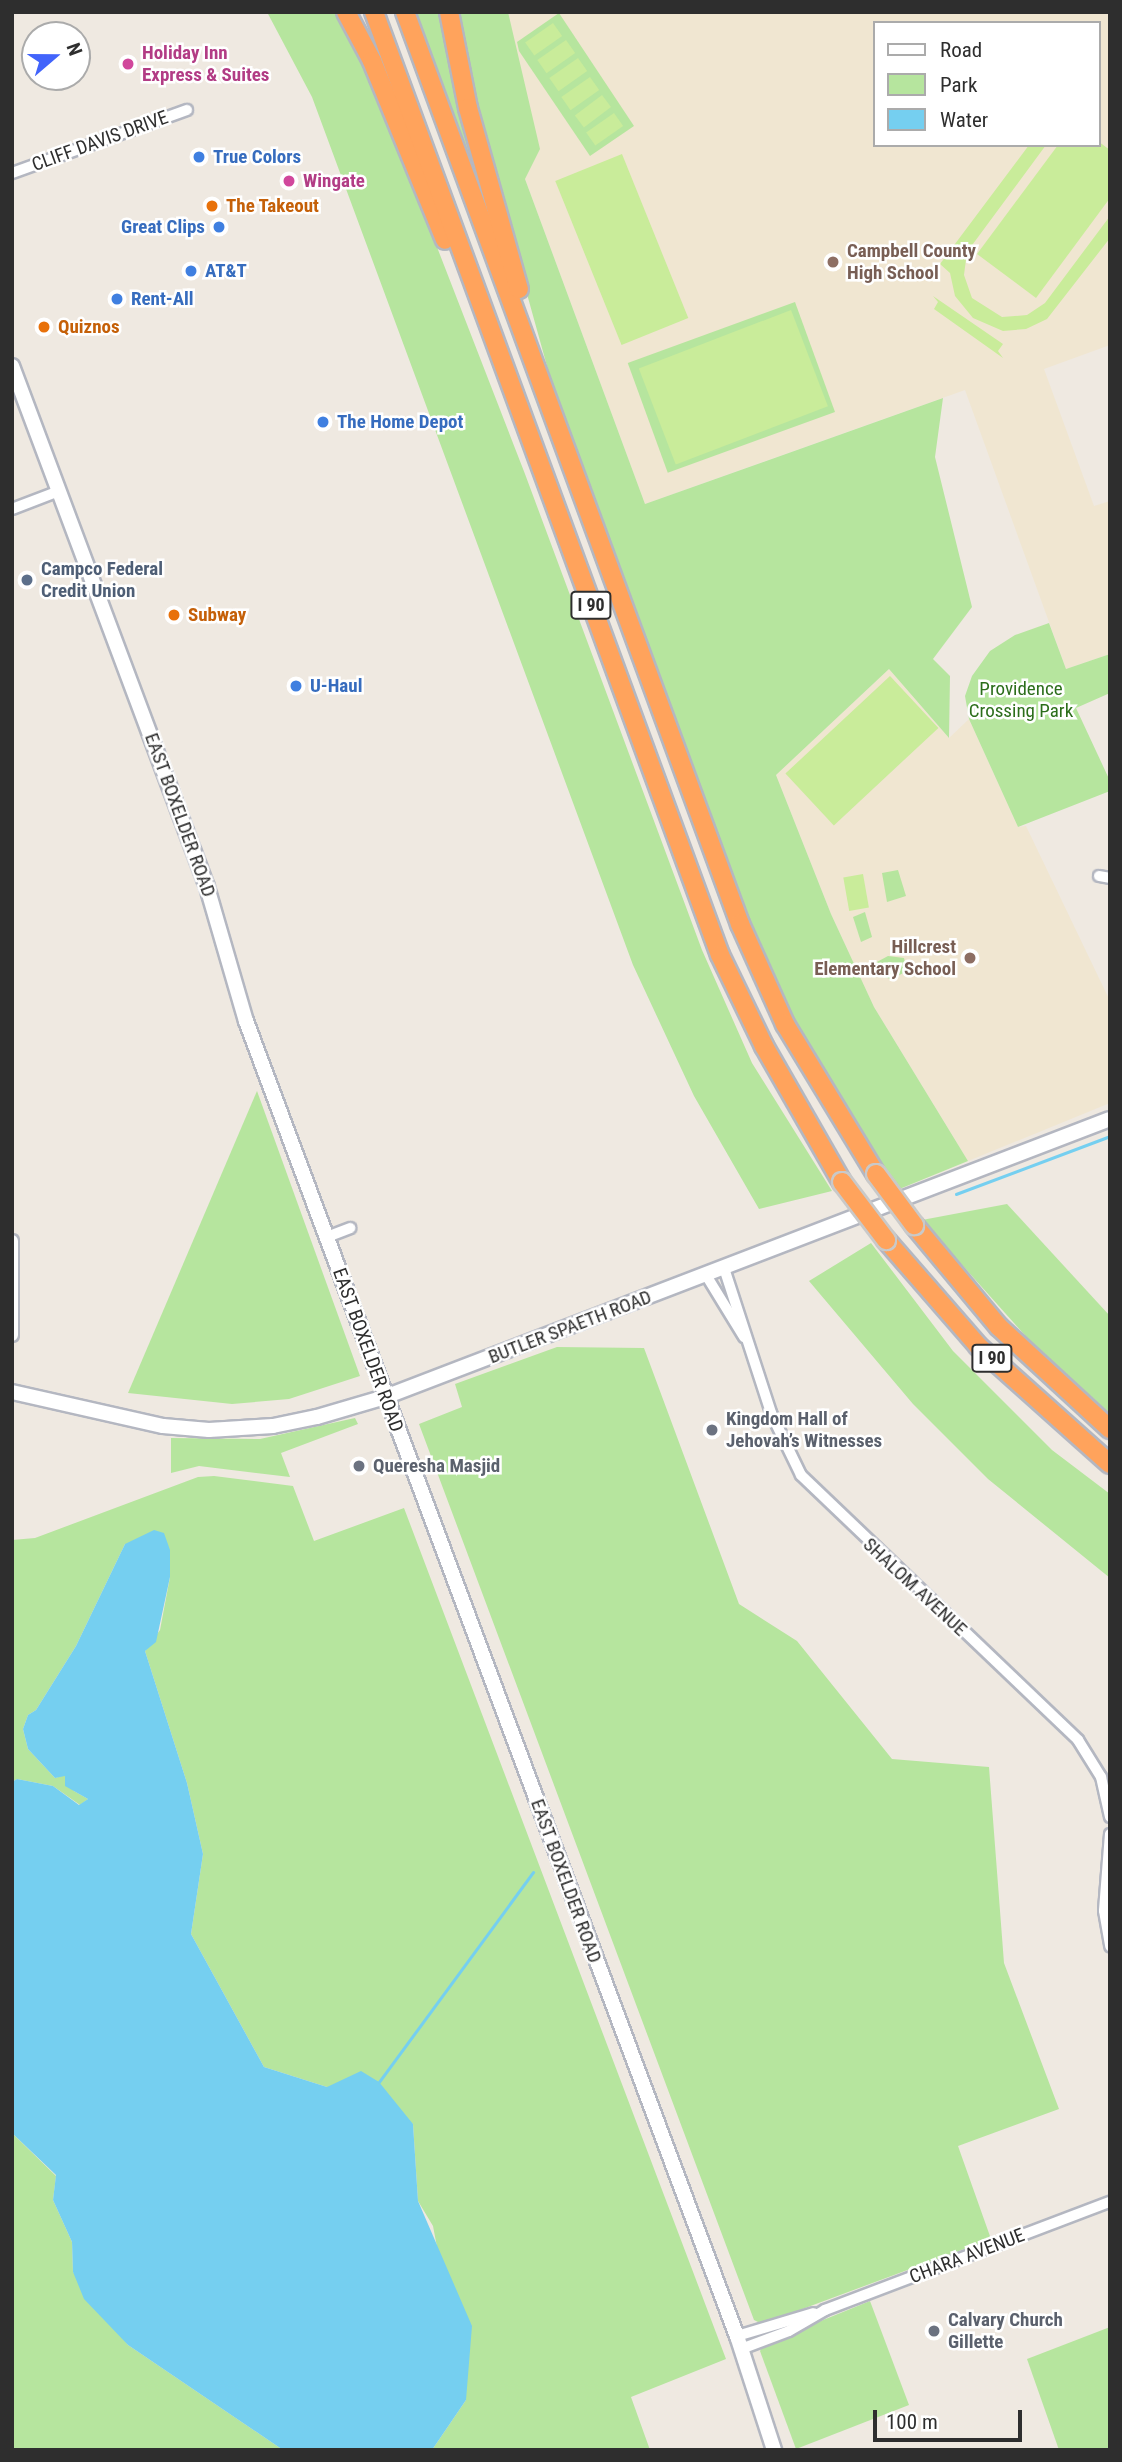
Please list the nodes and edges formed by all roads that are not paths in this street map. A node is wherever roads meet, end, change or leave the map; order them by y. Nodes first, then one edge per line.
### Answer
1 (346, 12) edge
2 (374, 12) edge
3 (405, 12) edge
4 (449, 12) edge
5 (187, 110) dead end
6 (12, 173) edge
7 (12, 366) edge
8 (566, 447) junction
9 (59, 491) junction
10 (12, 509) edge
11 (567, 538) junction
12 (1110, 1119) edge
13 (350, 1228) dead end
14 (327, 1237) junction
15 (12, 1243) edge
16 (724, 1268) junction
17 (706, 1275) junction
18 (12, 1335) edge
19 (744, 1338) junction
20 (12, 1392) edge
21 (385, 1397) junction
22 (1110, 1429) edge
23 (1110, 1464) edge
24 (1110, 1817) edge
25 (1110, 1834) edge
26 (1110, 1946) edge
27 (1110, 2202) edge
28 (739, 2343) junction
29 (774, 2450) edge

1 - 11 highway, I 90
2 - 11 highway, I 90
3 - 8 highway, I 90
4 - 8 highway, I 90
5 - 6 street, CLIFF DAVIS DRIVE
7 - 9 main road, EAST BOXELDER ROAD
8 - 22 highway, I 90, bridge
9 - 10 street
9 - 14 main road, EAST BOXELDER ROAD
11 - 23 highway, I 90, bridge
12 - 16 main road, BUTLER SPAETH ROAD
13 - 14 street
14 - 21 main road, EAST BOXELDER ROAD
15 - 18 street
16 - 17 main road, BUTLER SPAETH ROAD
16 - 19 street, SHALOM AVENUE
17 - 19 street, SHALOM AVENUE
17 - 21 main road, BUTLER SPAETH ROAD
19 - 24 street, SHALOM AVENUE
20 - 21 main road, BUTLER SPAETH ROAD
21 - 28 main road, EAST BOXELDER ROAD
25 - 26 street
27 - 28 street, CHARA AVENUE
28 - 29 main road, EAST BOXELDER ROAD

